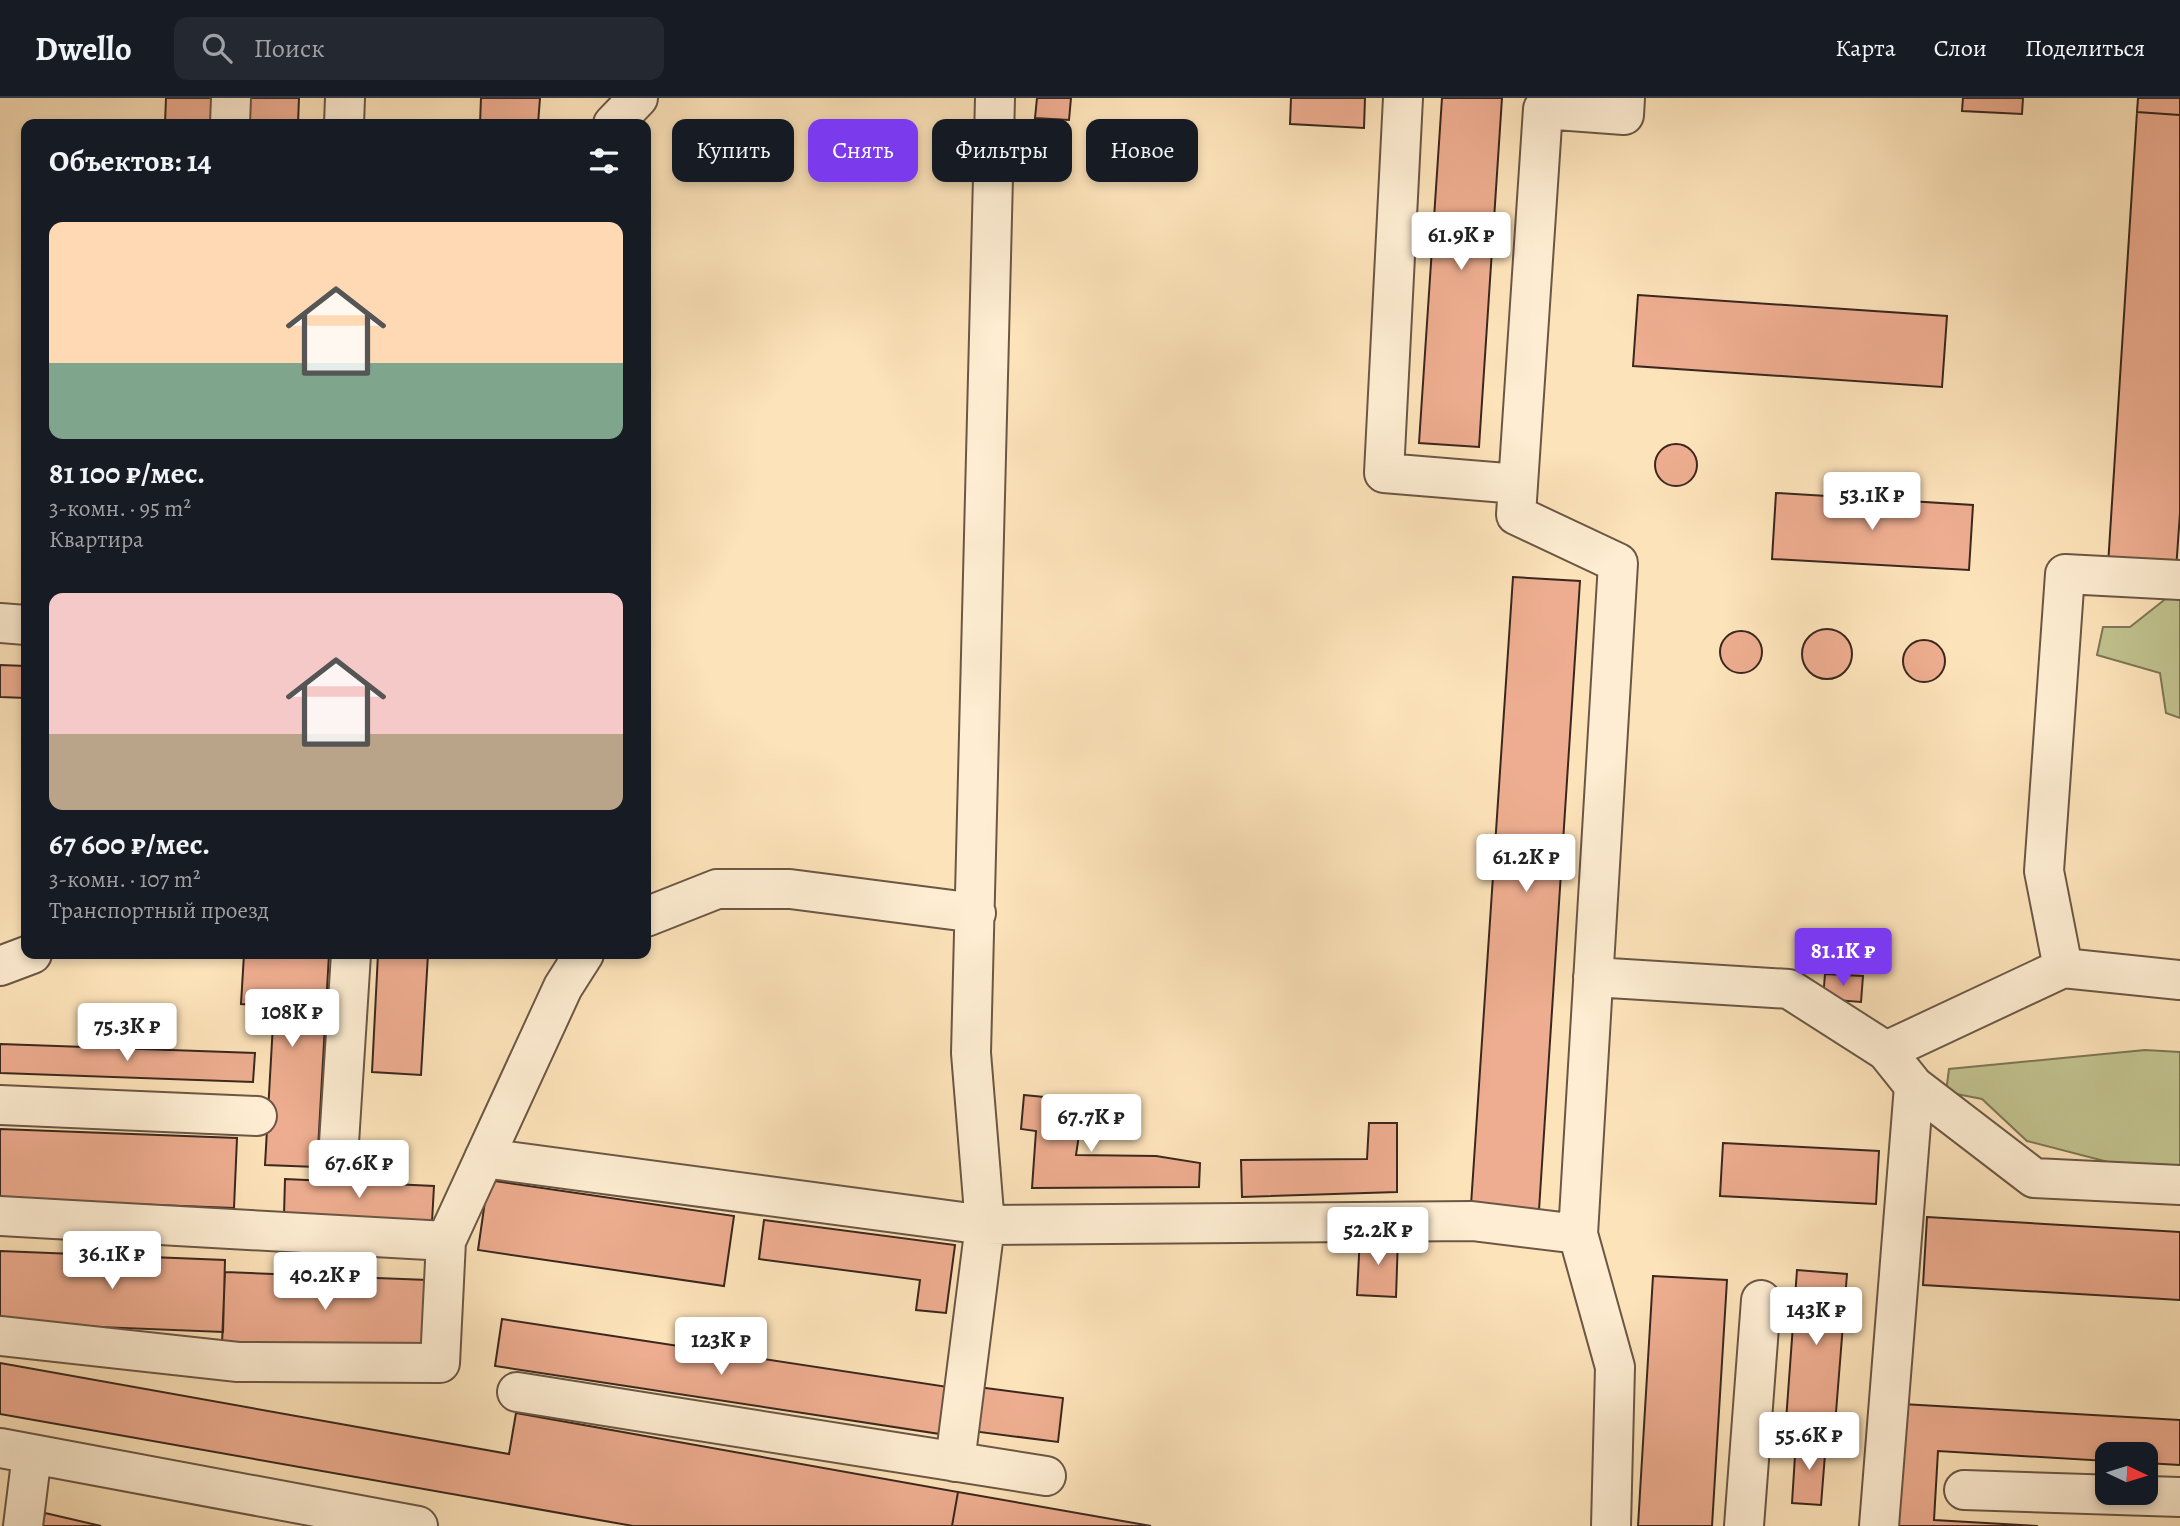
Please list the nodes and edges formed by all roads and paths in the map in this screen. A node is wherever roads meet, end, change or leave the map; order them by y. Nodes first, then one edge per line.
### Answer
1 (231, 98) edge
2 (345, 98) edge
3 (638, 98) edge
4 (995, 98) edge
5 (1403, 98) edge
6 (1625, 98) edge
7 (230, 119) edge
8 (344, 119) edge
9 (618, 119) edge
10 (1518, 484) junction
11 (2180, 580) edge
12 (0, 623) edge
13 (21, 625) edge
14 (976, 913) junction
15 (651, 915) edge
16 (21, 958) edge
17 (351, 959) edge
18 (581, 959) edge
19 (0, 966) edge
20 (2063, 968) junction
21 (1593, 977) junction
22 (2180, 980) edge
23 (1886, 1051) junction
24 (1914, 1086) junction
25 (0, 1105) edge
26 (257, 1116) dead end
27 (339, 1143) dead end
28 (484, 1158) junction
29 (2180, 1185) edge
30 (0, 1216) edge
31 (985, 1225) junction
32 (1578, 1234) junction
33 (446, 1241) junction
34 (1761, 1300) dead end
35 (0, 1336) edge
36 (517, 1392) dead end
37 (16, 1451) edge
38 (955, 1462) junction
39 (1046, 1476) dead end
40 (1964, 1490) dead end
41 (2180, 1497) edge
42 (2133, 1511) edge
43 (307, 1516) edge
44 (23, 1526) edge
45 (418, 1526) edge
46 (1611, 1526) edge
47 (1744, 1526) edge
48 (1879, 1526) edge

1 - 7 street
2 - 8 street
3 - 9 street
4 - 14 street
5 - 10 street
6 - 10 street
10 - 21 street
11 - 20 street
12 - 13 street
14 - 15 street
14 - 31 street
16 - 19 street
17 - 27 street
18 - 28 street
20 - 22 street
20 - 23 street
21 - 23 street
21 - 32 street
23 - 24 street
24 - 29 street
24 - 48 street
25 - 26 street
28 - 31 street
28 - 33 street
30 - 33 street
31 - 32 street
31 - 38 street
32 - 46 street
33 - 35 street
34 - 47 street
36 - 38 street
37 - 43 street
37 - 44 street
38 - 39 street
40 - 42 street
41 - 42 street
43 - 45 street

